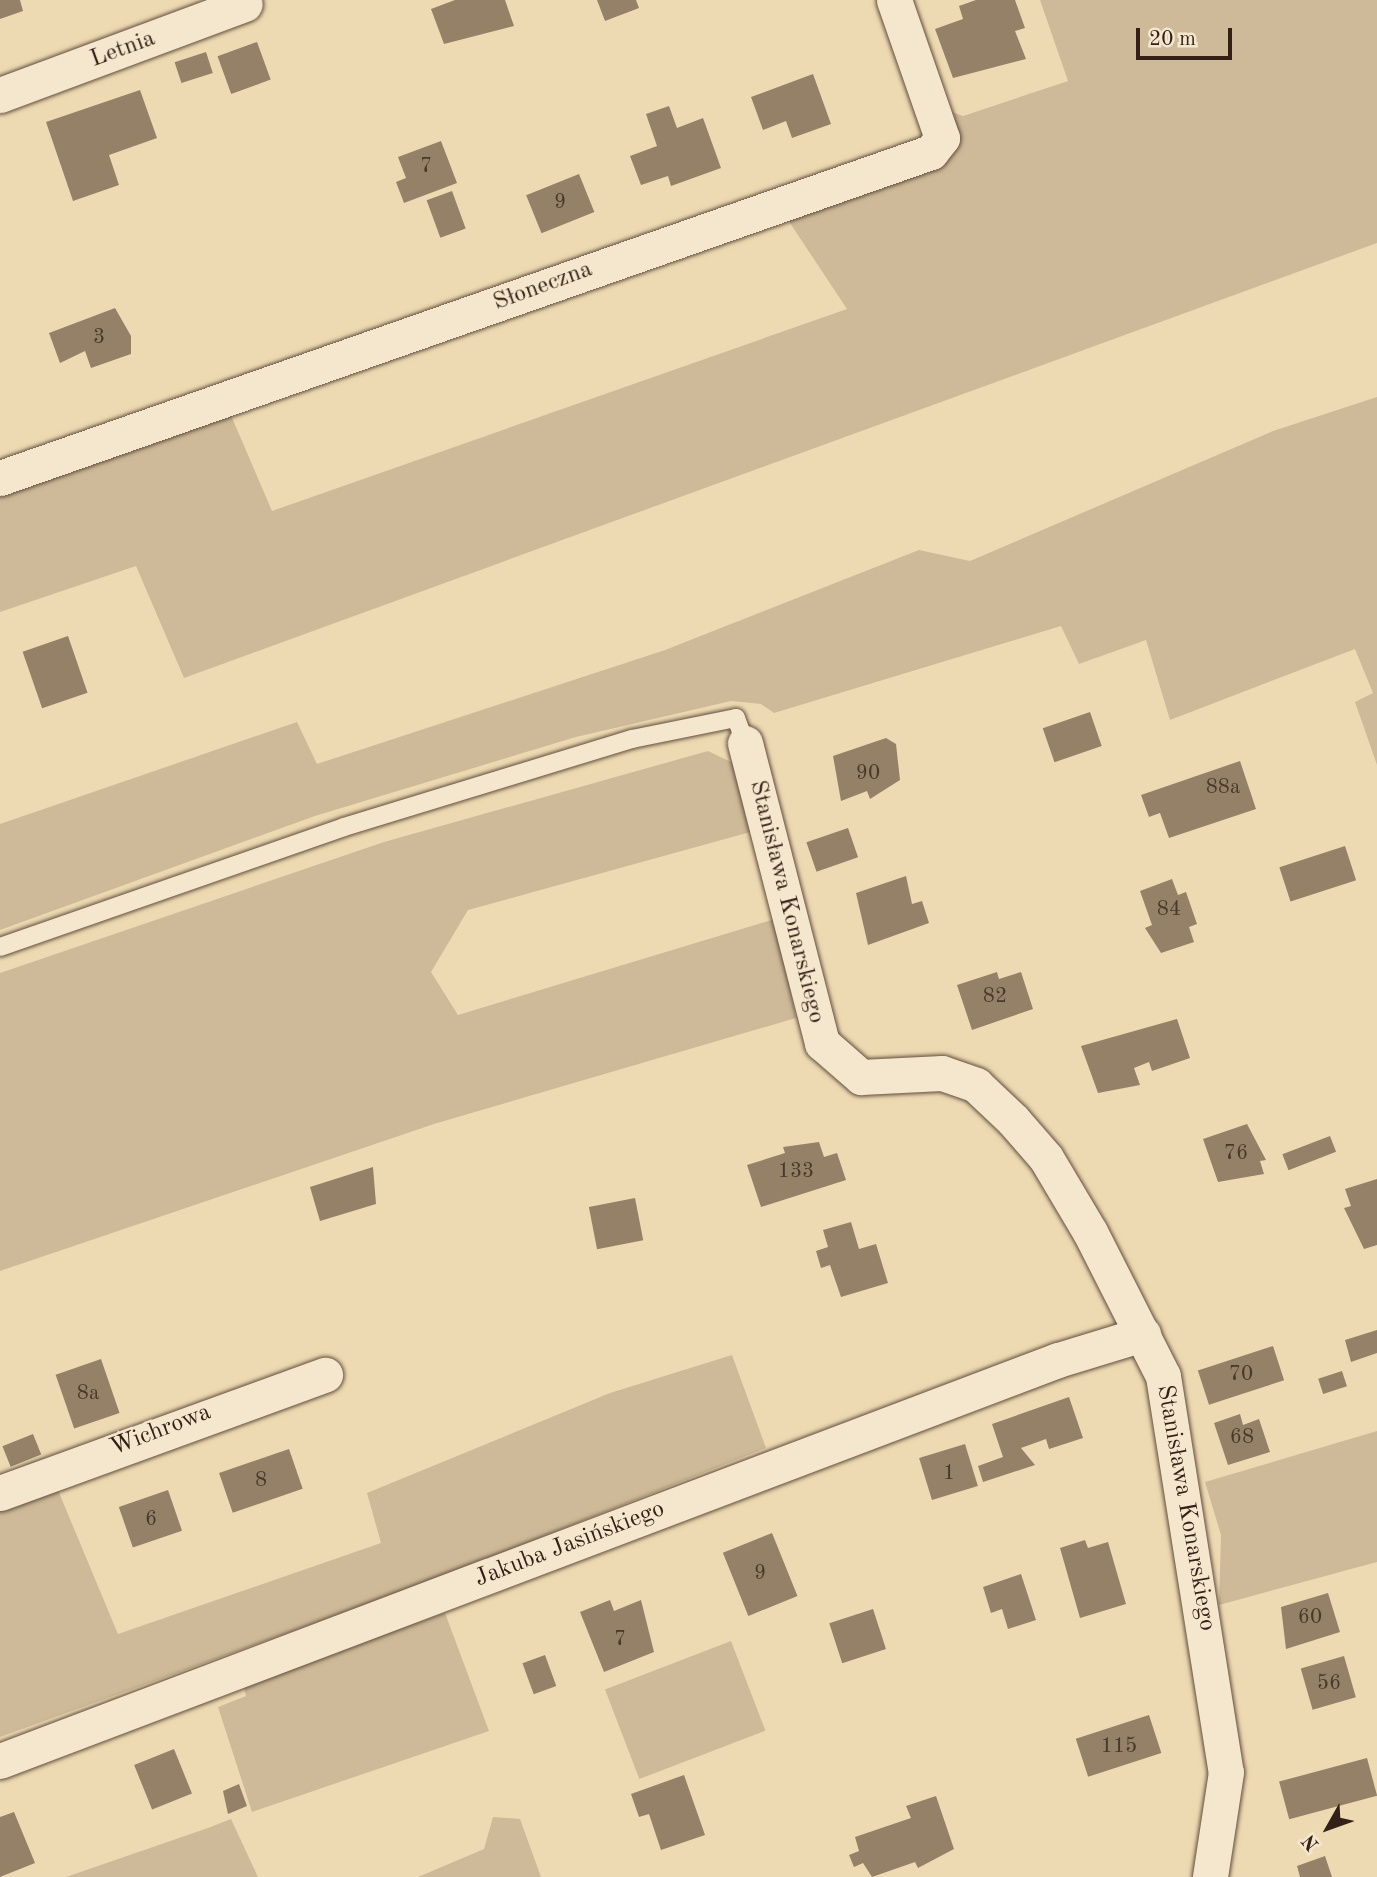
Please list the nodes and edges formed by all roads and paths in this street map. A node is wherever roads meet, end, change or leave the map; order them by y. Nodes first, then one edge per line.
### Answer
1 (894, 0) edge
2 (245, 5) dead end
3 (0, 95) edge
4 (0, 478) edge
5 (745, 743) joint
6 (0, 947) edge
7 (1143, 1334) junction
8 (324, 1375) dead end
9 (0, 1493) edge
10 (0, 1761) edge
11 (1210, 1877) edge

1 - 4 street, Słoneczna
2 - 3 street, Letnia
5 - 6 lane
5 - 7 street, Stanisława Konarskiego
7 - 10 street, Jakuba Jasińskiego
7 - 11 street, Stanisława Konarskiego
8 - 9 street, Wichrowa

